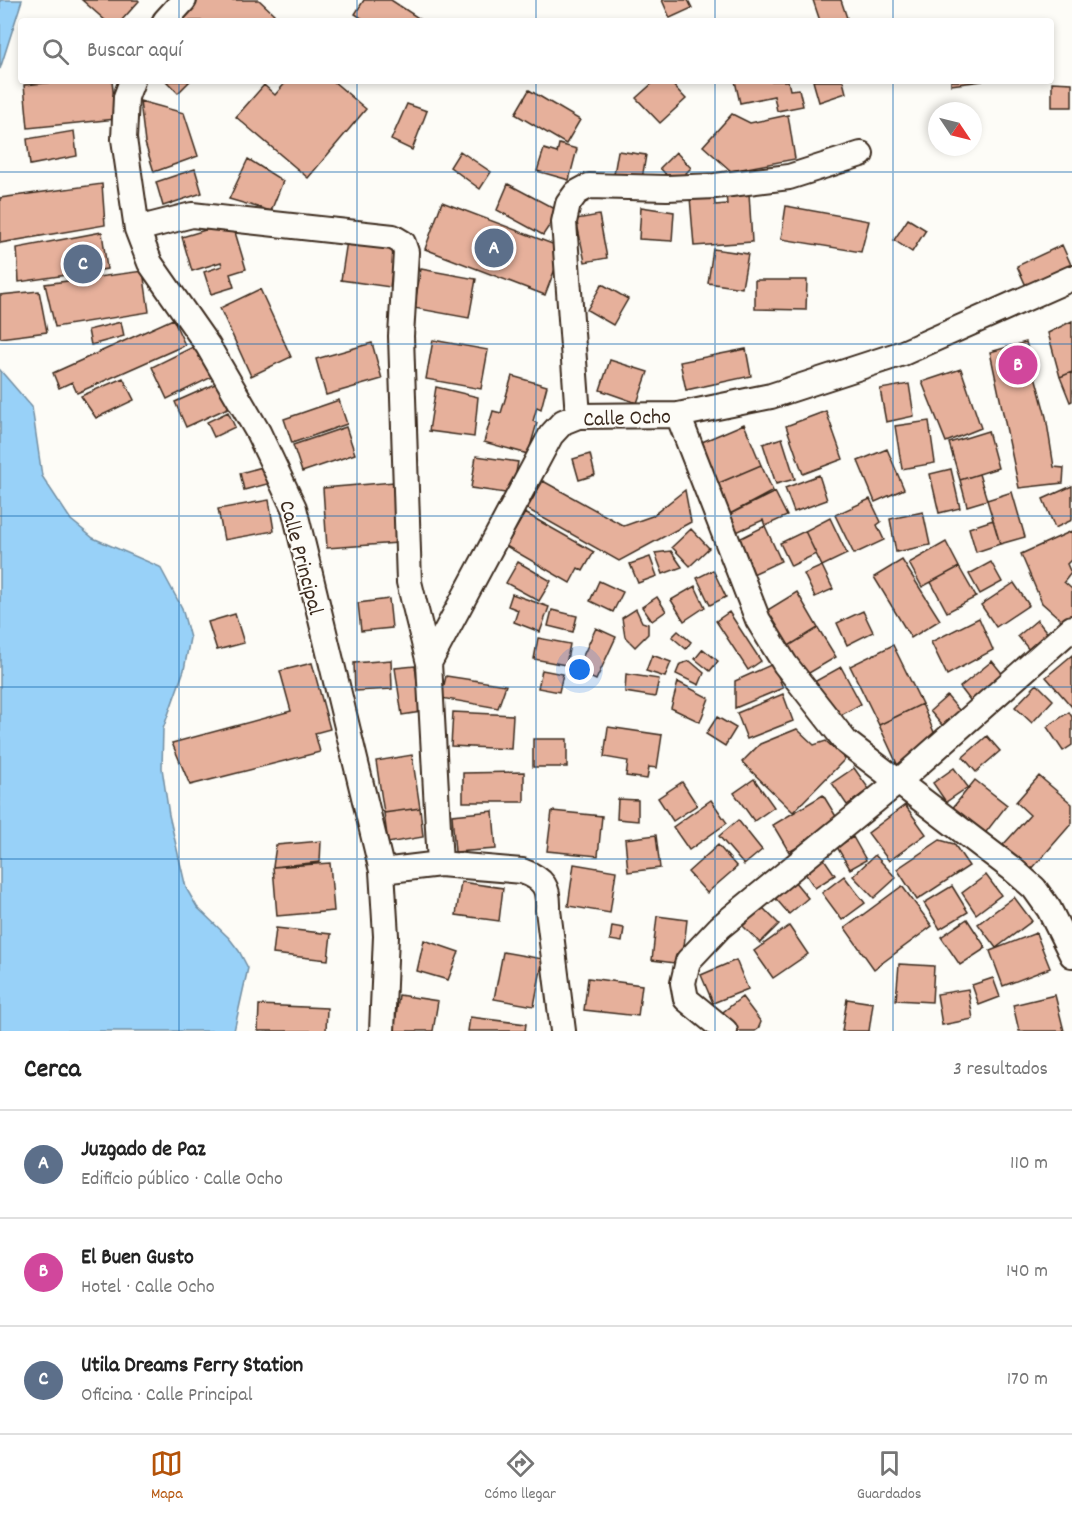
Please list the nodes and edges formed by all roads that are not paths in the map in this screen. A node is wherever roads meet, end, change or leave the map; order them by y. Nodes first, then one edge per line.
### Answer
1 (184, 0) edge
2 (167, 18) edge
3 (131, 84) edge
4 (861, 154) dead end
5 (137, 229) junction
6 (1072, 278) edge
7 (678, 415) junction
8 (578, 416) junction
9 (1072, 628) edge
10 (429, 663) junction
11 (898, 782) junction
12 (440, 864) junction
13 (382, 871) junction
14 (1072, 955) edge
15 (381, 1031) edge
16 (563, 1031) edge
17 (725, 1031) edge

1 - 2 street
3 - 5 street, Calle Principal
4 - 8 street
5 - 10 street
5 - 13 street, Calle Principal
6 - 7 street, Calle Ocho
7 - 8 street, Calle Ocho
7 - 11 street
8 - 10 street, Calle Ocho
9 - 11 street
10 - 12 street
11 - 14 street
11 - 17 street
12 - 13 street
12 - 16 street
13 - 15 street, Calle Principal

